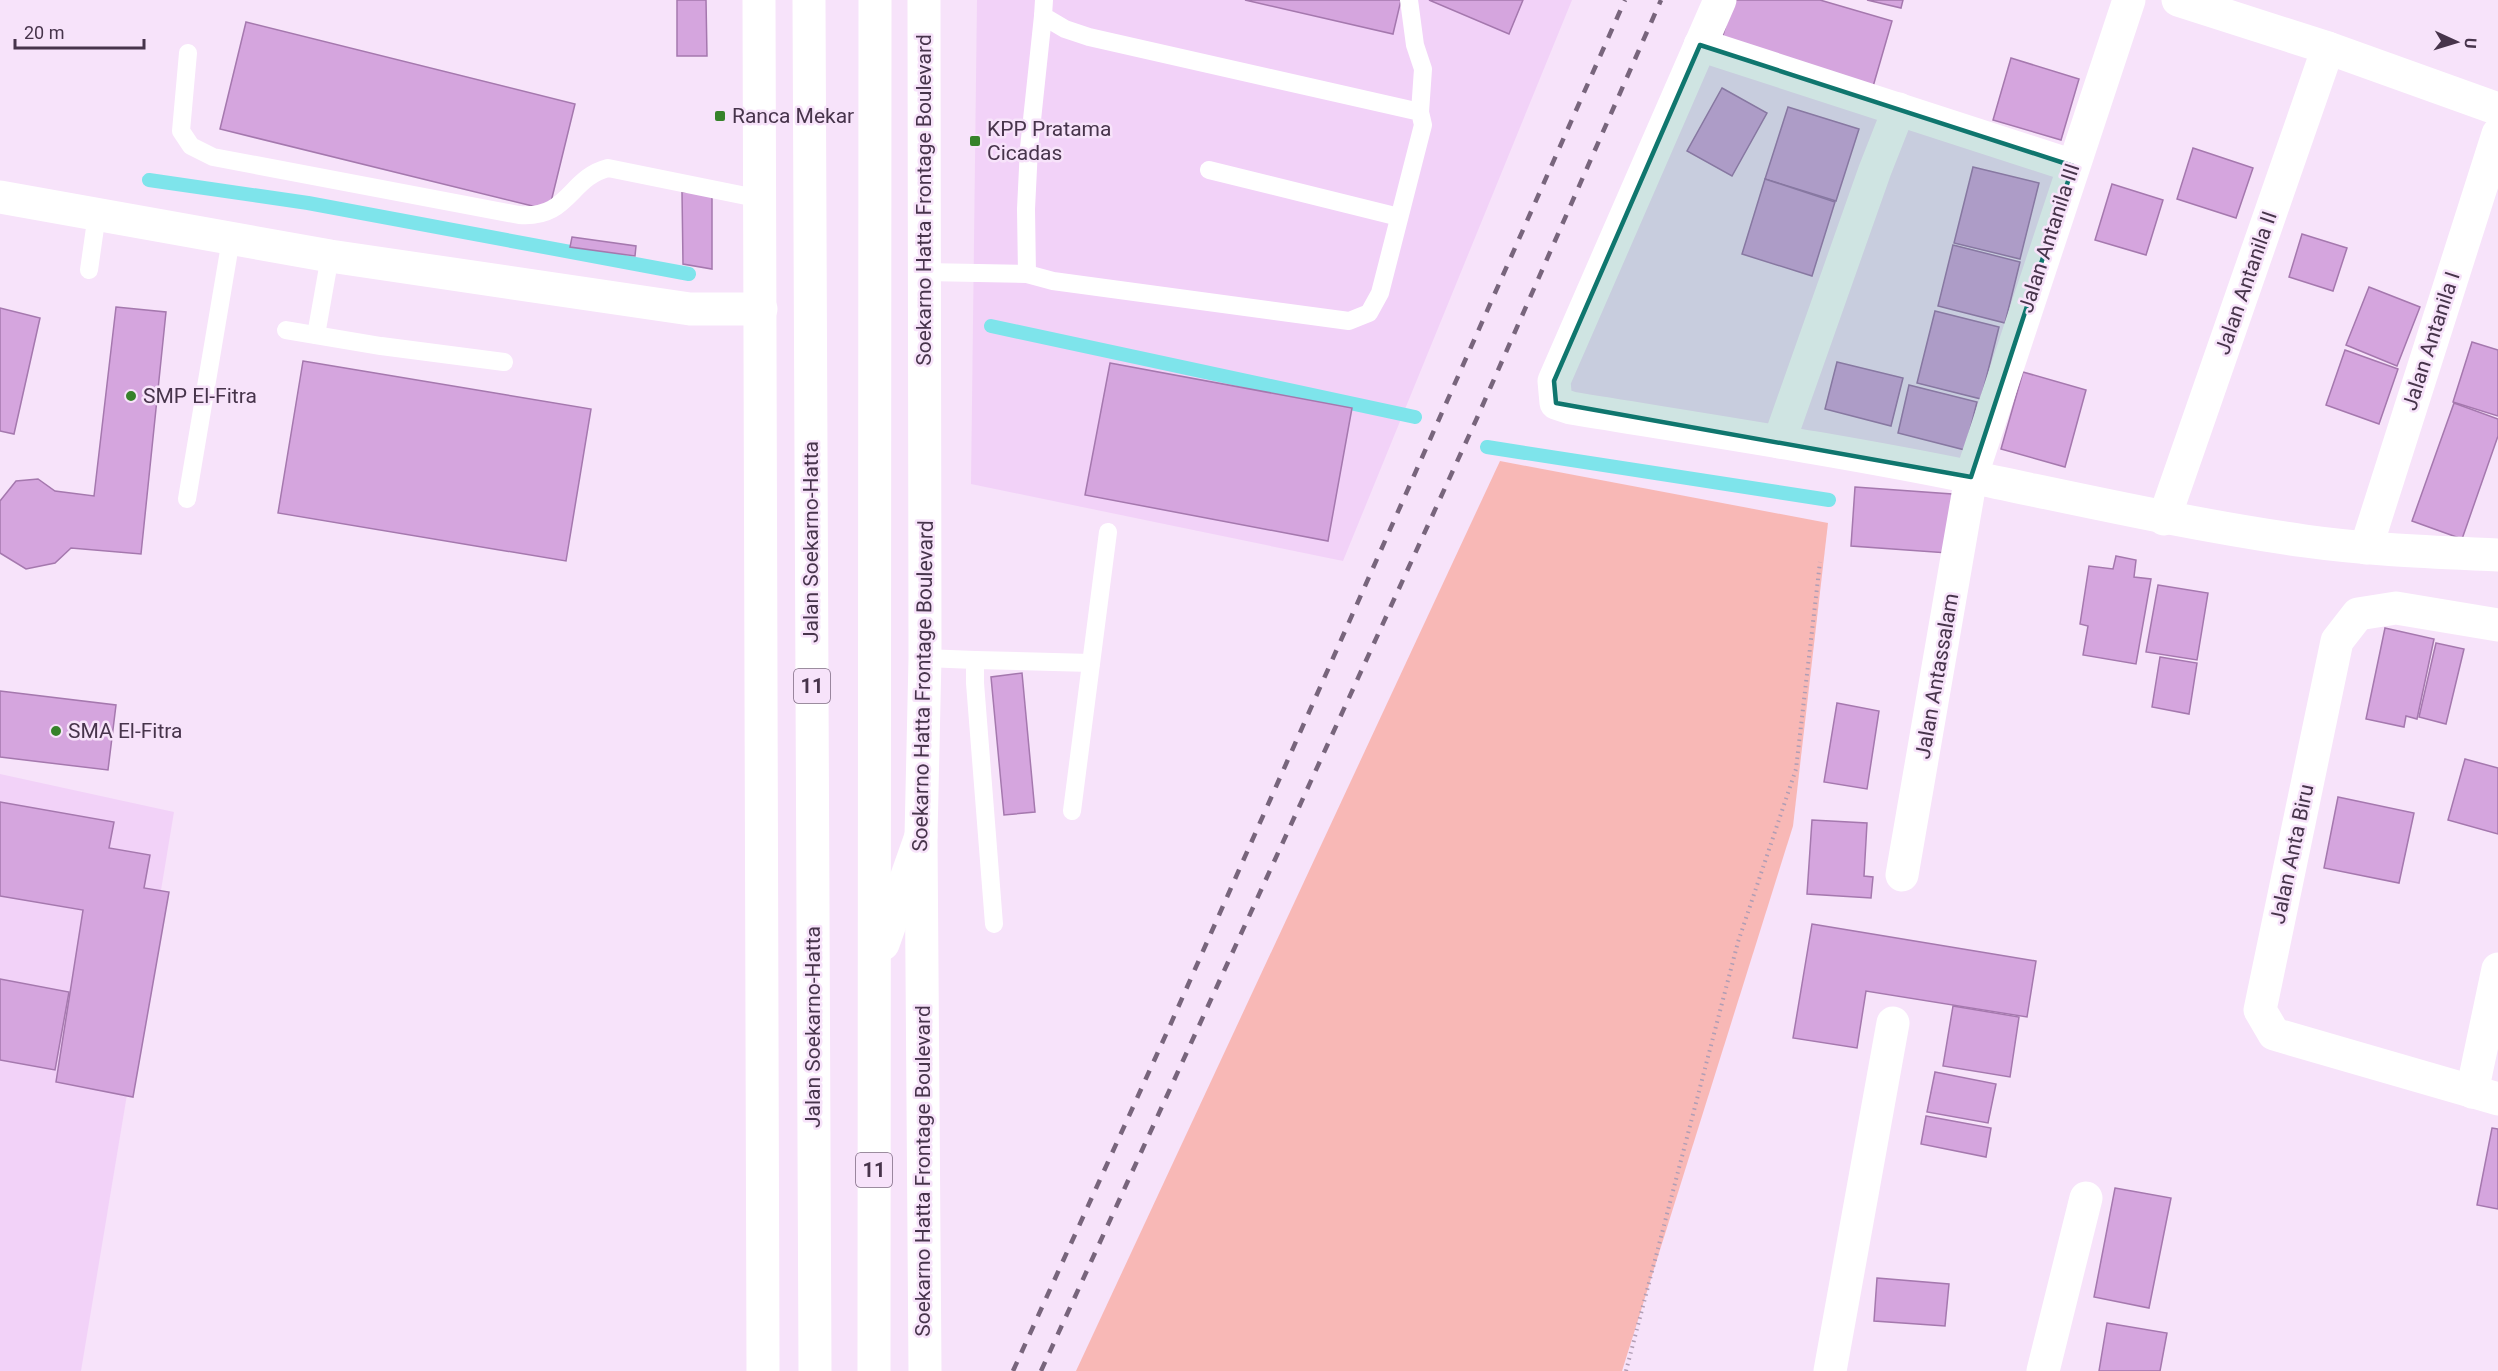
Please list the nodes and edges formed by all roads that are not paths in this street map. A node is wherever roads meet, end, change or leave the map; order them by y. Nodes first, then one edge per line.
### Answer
1 (759, 0) edge
2 (809, 0) edge
3 (875, 0) edge
4 (924, 0) edge
5 (1409, 0) edge
6 (1720, 0) edge
7 (2130, 0) edge
8 (2178, 0) edge
9 (1044, 8) edge
10 (1700, 45) junction
11 (2328, 48) junction
12 (189, 53) dead end
13 (1899, 109) junction
14 (2498, 109) edge
15 (1420, 112) junction
16 (2498, 134) edge
17 (2073, 166) junction
18 (1209, 170) dead end
19 (0, 197) edge
20 (761, 199) junction
21 (97, 214) junction
22 (1399, 217) junction
23 (231, 239) junction
24 (330, 256) junction
25 (89, 270) dead end
26 (924, 272) junction
27 (1028, 274) junction
28 (761, 309) junction
29 (286, 330) dead end
30 (316, 335) junction
31 (504, 362) dead end
32 (1779, 441) junction
33 (1971, 477) junction
34 (187, 499) dead end
35 (2164, 519) junction
36 (1108, 532) dead end
37 (2366, 548) junction
38 (2498, 555) edge
39 (2498, 625) edge
40 (925, 658) junction
41 (975, 660) junction
42 (1091, 663) junction
43 (1072, 811) dead end
44 (921, 836) junction
45 (1902, 875) dead end
46 (994, 924) dead end
47 (874, 969) junction
48 (2498, 969) edge
49 (1893, 1023) dead end
50 (2485, 1095) edge
51 (2086, 1198) dead end
52 (763, 1371) edge
53 (815, 1371) edge
54 (874, 1371) edge
55 (925, 1371) edge
56 (1830, 1371) edge
57 (2043, 1371) edge

1 - 20 main road
2 - 53 main road, Jalan Soekarno-Hatta / 11
3 - 47 main road, 11
4 - 26 main road, Soekarno Hatta Frontage Boulevard
5 - 15 lane
6 - 10 main road
7 - 17 main road, Jalan Antanila III
8 - 11 main road
9 - 15 lane
9 - 27 lane
10 - 13 main road
10 - 32 main road
11 - 14 main road
11 - 35 main road, Jalan Antanila II
12 - 20 lane
13 - 17 main road
13 - 32 main road
15 - 22 lane
16 - 37 main road, Jalan Antanila I
17 - 33 main road, Jalan Antanila III
18 - 22 lane
19 - 21 main road
20 - 28 main road
21 - 23 main road
21 - 25 lane
22 - 27 lane
23 - 24 main road
23 - 34 lane
24 - 28 main road
24 - 30 lane
26 - 27 lane
26 - 40 main road, Soekarno Hatta Frontage Boulevard
28 - 52 main road
29 - 30 lane
30 - 31 lane
32 - 33 main road
33 - 35 main road
33 - 45 main road, Jalan Antassalam
35 - 37 main road
36 - 42 lane
37 - 38 main road
39 - 50 main road, Jalan Anta Biru
40 - 41 lane
40 - 44 main road, Soekarno Hatta Frontage Boulevard
41 - 42 lane
41 - 46 lane
42 - 43 lane
44 - 47 main road
44 - 55 main road, Soekarno Hatta Frontage Boulevard
47 - 54 main road, 11
48 - 50 main road
49 - 56 main road
51 - 57 main road

